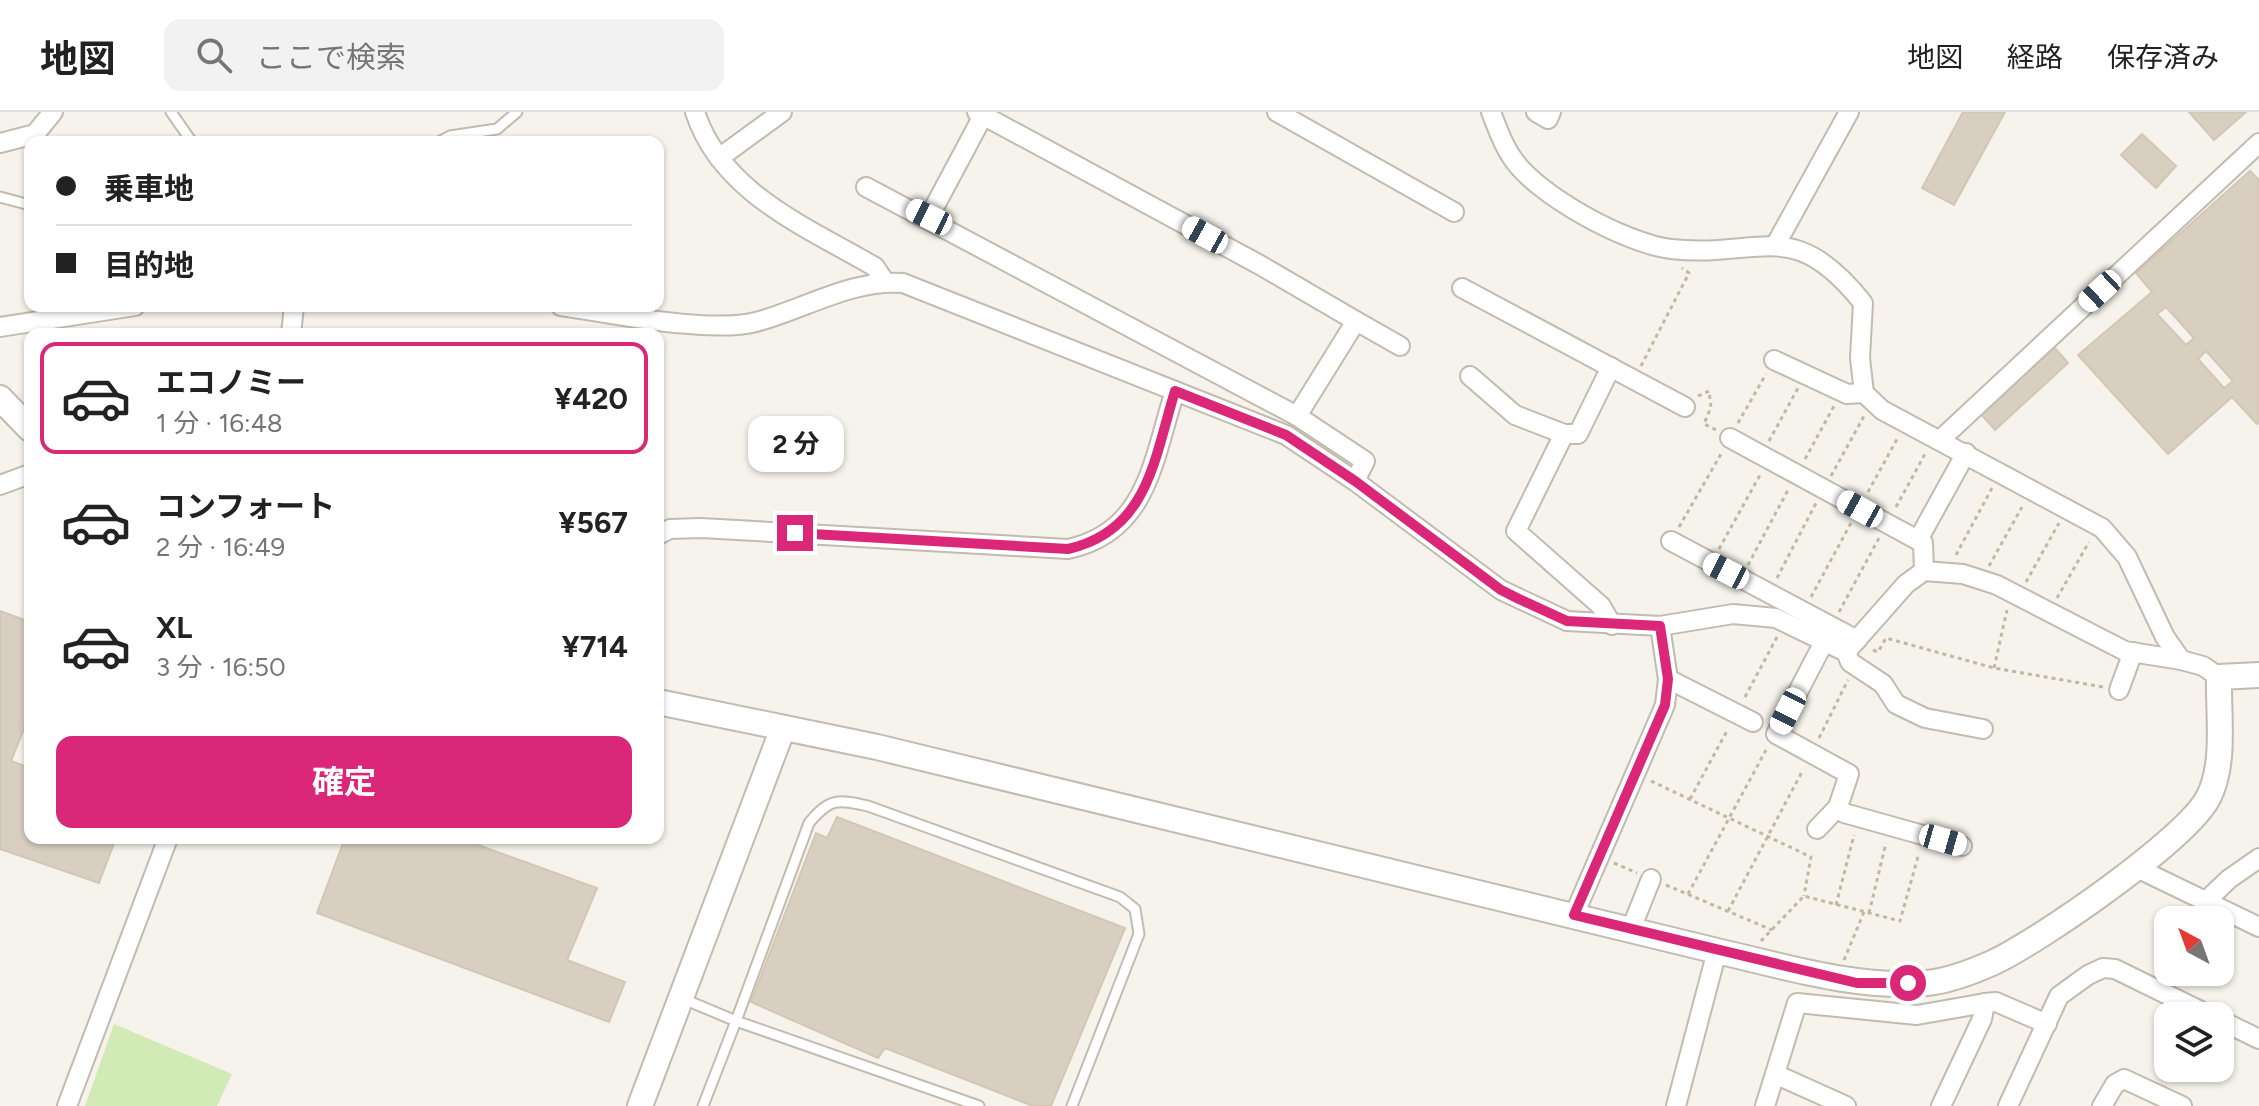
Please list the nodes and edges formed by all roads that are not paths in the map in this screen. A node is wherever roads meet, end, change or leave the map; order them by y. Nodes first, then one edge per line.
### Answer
1 (53, 112) edge
2 (171, 112) edge
3 (517, 112) edge
4 (695, 112) edge
5 (782, 112) edge
6 (1277, 112) edge
7 (1491, 112) edge
8 (1536, 112) edge
9 (1551, 112) edge
10 (1849, 112) edge
11 (982, 113) edge
12 (27, 136) edge
13 (188, 136) edge
14 (450, 136) edge
15 (24, 137) edge
16 (0, 143) edge
17 (2259, 143) edge
18 (719, 158) junction
19 (866, 187) dead end
20 (0, 197) edge
21 (24, 203) edge
22 (1454, 212) dead end
23 (929, 217) junction
24 (1776, 244) junction
25 (885, 282) junction
26 (1462, 288) dead end
27 (79, 312) edge
28 (604, 312) edge
29 (1356, 321) junction
30 (0, 327) edge
31 (1400, 346) dead end
32 (1774, 360) road end
33 (1611, 367) junction
34 (1470, 376) dead end
35 (1175, 391) junction
36 (1868, 397) junction
37 (0, 398) edge
38 (1685, 407) road end
39 (1297, 416) junction
40 (24, 423) edge
41 (1564, 434) junction
42 (1730, 438) road end
43 (1938, 438) junction
44 (1966, 453) junction
45 (24, 476) edge
46 (1355, 481) junction
47 (0, 485) edge
48 (664, 532) edge
49 (1918, 540) junction
50 (1671, 541) road end
51 (1924, 571) junction
52 (1612, 625) junction
53 (1660, 626) junction
54 (1828, 633) junction
55 (1852, 649) junction
56 (2133, 652) junction
57 (2181, 660) junction
58 (2259, 675) edge
59 (2219, 677) junction
60 (1668, 679) junction
61 (2119, 690) road end
62 (664, 703) edge
63 (1744, 718) road end
64 (783, 728) junction
65 (1983, 729) dead end
66 (1838, 807) junction
67 (1817, 829) dead end
68 (166, 844) edge
69 (1962, 846) dead end
70 (2259, 858) edge
71 (2137, 868) junction
72 (1651, 879) road end
73 (2206, 901) junction
74 (1574, 915) junction
75 (2259, 927) edge
76 (1631, 929) junction
77 (1717, 951) junction
78 (681, 998) junction
79 (2182, 1002) edge
80 (1985, 1003) junction
81 (736, 1021) junction
82 (2047, 1024) junction
83 (2234, 1027) edge
84 (2259, 1039) edge
85 (1775, 1074) junction
86 (67, 1106) edge
87 (640, 1106) edge
88 (703, 1106) edge
89 (979, 1106) edge
90 (1072, 1106) edge
91 (1676, 1106) edge
92 (1765, 1106) edge
93 (1846, 1106) edge
94 (1941, 1106) edge
95 (2008, 1106) edge
96 (2102, 1106) edge
97 (2182, 1106) edge

1 - 12 street
2 - 13 lane
3 - 14 lane
4 - 18 street
5 - 18 street
6 - 22 street
7 - 24 street
8 - 9 street
10 - 24 street
11 - 23 street
11 - 29 street
15 - 16 street
17 - 43 street
18 - 25 street
19 - 23 street
20 - 21 lane
23 - 39 street
24 - 36 street
25 - 28 street
25 - 35 street
26 - 33 street
27 - 30 street
29 - 31 street
29 - 39 street
32 - 36 street
33 - 38 street
33 - 41 street
34 - 41 street
35 - 46 street
35 - 48 street
36 - 43 street
37 - 40 street
39 - 46 street
41 - 52 street
42 - 49 street
43 - 44 street
44 - 49 street
44 - 57 street
45 - 47 street
46 - 52 street
49 - 51 street
50 - 54 street
51 - 55 street
51 - 56 street
52 - 53 street
53 - 54 street
53 - 60 street
54 - 55 street
54 - 66 street
55 - 65 street
56 - 57 street
56 - 61 street
57 - 59 street
58 - 59 street
59 - 71 street
60 - 63 street
60 - 74 street
62 - 64 street
64 - 74 street
64 - 78 street
66 - 67 street
66 - 69 street
68 - 86 street
70 - 73 street
71 - 73 street
71 - 77 street
72 - 76 street
73 - 75 street
74 - 76 street
76 - 77 street
77 - 91 street
78 - 81 lane
78 - 87 street
79 - 82 street
80 - 82 street
80 - 85 street
80 - 94 street
81 - 88 lane
81 - 89 lane
81 - 90 lane
82 - 95 street
83 - 84 street
85 - 92 street
85 - 93 street
96 - 97 street

